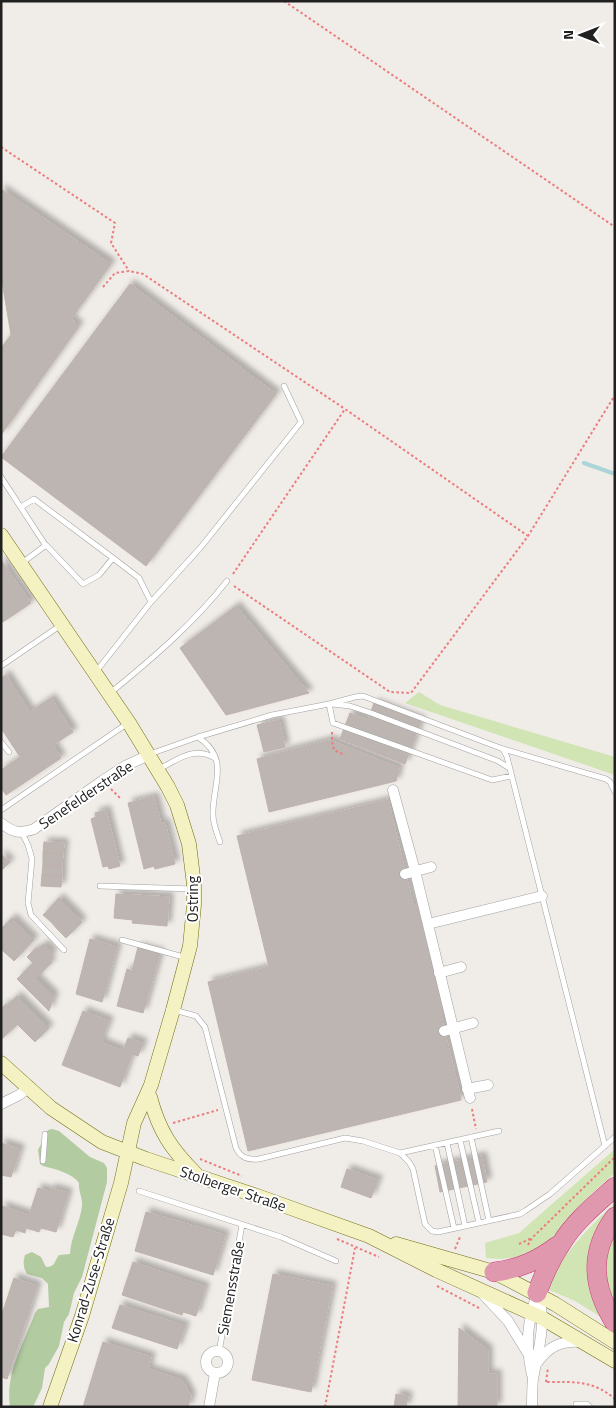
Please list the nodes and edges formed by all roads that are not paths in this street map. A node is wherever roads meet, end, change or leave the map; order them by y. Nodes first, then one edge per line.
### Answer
1 (284, 386) dead end
2 (1, 477) edge
3 (21, 507) junction
4 (1, 535) edge
5 (46, 546) junction
6 (113, 558) junction
7 (20, 564) junction
8 (228, 581) road end
9 (151, 602) junction
10 (62, 624) junction
11 (1, 666) edge
12 (95, 673) junction
13 (109, 694) junction
14 (329, 704) junction
15 (129, 723) junction
16 (198, 738) junction
17 (1, 742) edge
18 (502, 749) junction
19 (9, 752) dead end
20 (149, 754) junction
21 (216, 758) junction
22 (509, 768) junction
23 (158, 769) junction
24 (511, 776) junction
25 (393, 790) dead end
26 (615, 792) edge
27 (1, 810) edge
28 (1, 823) edge
29 (22, 833) junction
30 (220, 842) dead end
31 (430, 867) dead end
32 (410, 872) junction
33 (100, 886) dead end
34 (194, 889) junction
35 (542, 896) junction
36 (428, 924) junction
37 (122, 940) dead end
38 (64, 950) dead end
39 (187, 958) junction
40 (460, 967) dead end
41 (439, 973) junction
42 (173, 1010) junction
43 (473, 1023) dead end
44 (448, 1030) junction
45 (3, 1068) edge
46 (488, 1085) dead end
47 (28, 1088) junction
48 (150, 1091) junction
49 (1, 1104) edge
50 (498, 1131) dead end
51 (45, 1134) dead end
52 (615, 1136) edge
53 (474, 1137) junction
54 (460, 1140) junction
55 (447, 1143) junction
56 (435, 1145) junction
57 (605, 1146) junction
58 (128, 1152) junction
59 (400, 1153) junction
60 (43, 1161) dead end
61 (199, 1177) junction
62 (615, 1187) edge
63 (139, 1191) dead end
64 (615, 1217) edge
65 (489, 1220) junction
66 (479, 1223) junction
67 (242, 1225) junction
68 (465, 1226) junction
69 (454, 1228) junction
70 (369, 1236) junction
71 (562, 1242) junction
72 (336, 1261) dead end
73 (494, 1272) junction
74 (477, 1288) junction
75 (537, 1293) junction
76 (537, 1315) junction
77 (615, 1323) edge
78 (585, 1342) junction
79 (615, 1342) edge
80 (219, 1352) junction
81 (528, 1352) junction
82 (615, 1361) edge
83 (536, 1364) junction
84 (215, 1373) junction
85 (533, 1382) junction
86 (50, 1407) edge
87 (209, 1407) edge
88 (532, 1407) edge
89 (576, 1407) edge
90 (590, 1407) edge

1 - 9 lane
2 - 3 lane
3 - 5 lane
3 - 6 lane
4 - 7 street, Ostring
5 - 6 lane
5 - 7 lane
6 - 9 lane
7 - 10 street, Ostring
8 - 13 lane
9 - 12 lane
10 - 11 lane
10 - 12 street, Ostring
12 - 13 street, Ostring
13 - 15 street, Ostring
14 - 16 lane
14 - 18 lane
14 - 22 lane
14 - 24 lane
15 - 20 street, Ostring
15 - 27 lane
16 - 20 lane
16 - 21 lane
17 - 19 lane
18 - 22 lane
18 - 26 lane
20 - 23 street, Ostring
20 - 29 street, Senefelderstraße
21 - 23 lane
21 - 30 lane
22 - 24 lane
23 - 34 street, Ostring
24 - 35 lane
25 - 32 street
28 - 29 street, Senefelderstraße
29 - 38 lane, Senefelderstraße
31 - 32 street
32 - 36 street
33 - 34 lane
34 - 39 street, Ostring
35 - 36 street
35 - 57 lane
36 - 41 street
37 - 39 lane
39 - 42 street, Ostring
40 - 41 street
41 - 44 street
42 - 48 street, Ostring
42 - 59 lane
43 - 44 street
44 - 46 street
45 - 47 street, Stolberger Straße
47 - 49 street
47 - 58 street, Stolberger Straße
48 - 58 street, Ostring
48 - 61 street
50 - 53 lane
51 - 60 lane
52 - 57 lane
53 - 54 lane
53 - 65 lane
54 - 55 lane
54 - 66 lane
55 - 56 lane
55 - 68 lane
56 - 59 lane
56 - 69 lane
57 - 65 lane
58 - 61 street, Stolberger Straße
58 - 86 street, Konrad-Zuse-Straße
59 - 69 lane
61 - 70 street, Stolberger Straße
62 - 71 highway
63 - 67 lane
64 - 77 highway
65 - 66 lane
66 - 68 lane
67 - 72 lane
67 - 80 lane, Siemensstraße
68 - 69 lane
70 - 73 street
70 - 74 street, Stolberger Straße
71 - 73 highway
71 - 75 highway
73 - 75 street
74 - 76 street, Stolberger Straße
74 - 81 street, Stolberger Straße
75 - 76 street
75 - 79 street
76 - 78 street, Stolberger Straße
76 - 81 street
76 - 83 street
78 - 82 street, Stolberger Straße
78 - 83 street
80 - 84 street, Siemensstraße
80 - 84 street, Siemensstraße
81 - 85 street
83 - 85 street
84 - 87 street, Siemensstraße
85 - 88 street
89 - 90 lane

